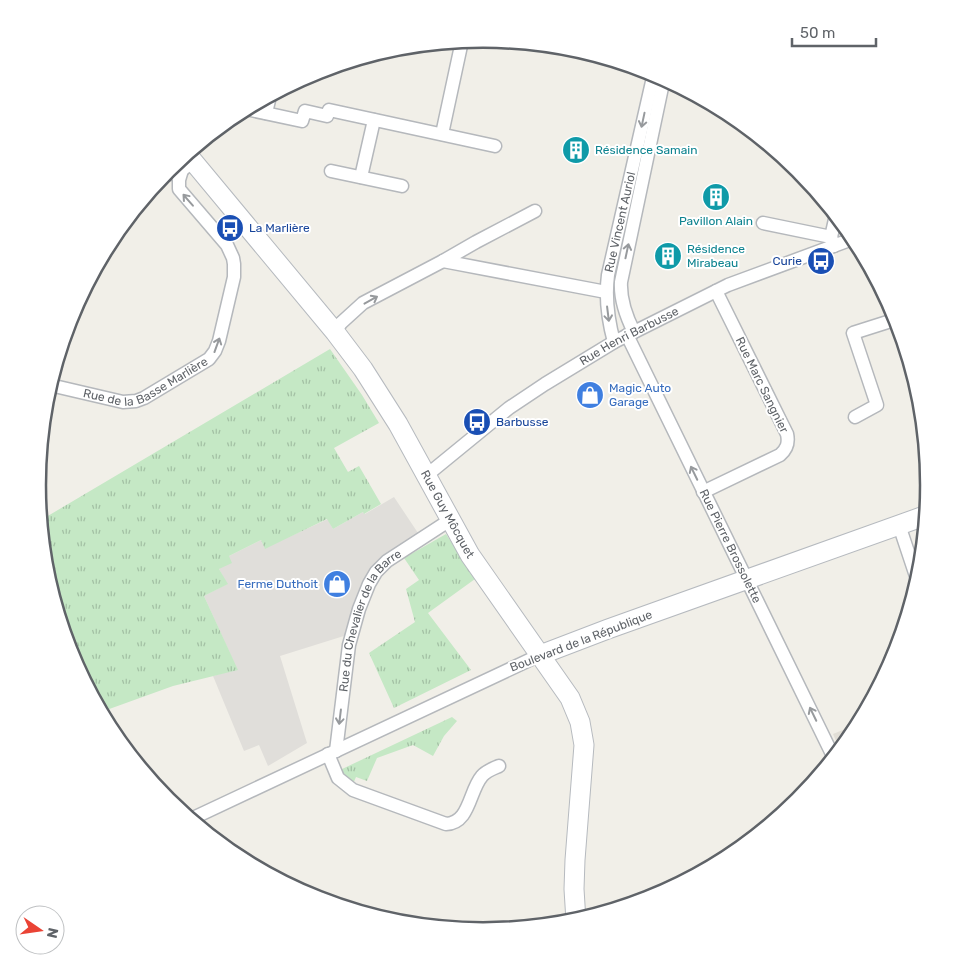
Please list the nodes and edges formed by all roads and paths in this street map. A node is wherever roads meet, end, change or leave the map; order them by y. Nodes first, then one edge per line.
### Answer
1 (460, 49) edge
2 (652, 81) edge
3 (662, 86) edge
4 (268, 104) edge
5 (257, 111) edge
6 (266, 113) junction
7 (374, 120) junction
8 (442, 134) junction
9 (494, 146) dead end
10 (188, 163) edge
11 (186, 165) edge
12 (331, 171) dead end
13 (361, 177) junction
14 (402, 186) dead end
15 (535, 211) dead end
16 (763, 223) dead end
17 (834, 225) edge
18 (845, 239) edge
19 (832, 241) junction
20 (443, 261) junction
21 (716, 291) junction
22 (606, 292) junction
23 (889, 322) edge
24 (335, 332) junction
25 (631, 333) junction
26 (614, 342) junction
27 (58, 387) edge
28 (855, 417) dead end
29 (426, 475) junction
30 (703, 492) junction
31 (920, 517) edge
32 (450, 520) junction
33 (899, 525) junction
34 (913, 566) edge
35 (746, 580) junction
36 (540, 655) junction
37 (830, 751) edge
38 (332, 753) junction
39 (498, 766) dead end
40 (197, 816) edge
41 (575, 912) edge

1 - 8 street
2 -> 22 street, Rue Vincent Auriol
25 -> 3 street, Rue Vincent Auriol
4 - 6 street
5 - 6 street
6 - 7 street
7 - 8 street
7 - 13 street
8 - 9 street
10 - 24 street, Rue Guy Môcquet
27 -> 11 street, Rue de la Basse Marlière
12 - 13 street
13 - 14 street
15 - 20 street
16 - 19 street
17 - 19 street
18 - 19 street, Rue Henri Barbusse
19 - 21 street, Rue Henri Barbusse
20 - 22 street
24 -> 20 street
21 - 25 street, Rue Henri Barbusse
21 - 30 street, Rue Marc Sangnier
22 -> 26 street, Rue Vincent Auriol
23 - 28 street
24 - 29 street, Rue Guy Môcquet
25 - 26 street, Rue Henri Barbusse
30 -> 25 street, Rue Pierre Brossolette
26 - 29 street, Rue Henri Barbusse
29 - 32 street, Rue Guy Môcquet
30 - 35 street, Rue Pierre Brossolette
31 - 33 street, Boulevard de la République
32 - 36 street, Rue Guy Môcquet
32 -> 38 street, Rue du Chevalier de la Barre
33 - 34 street
33 - 35 street, Boulevard de la République
35 - 36 street, Boulevard de la République
37 -> 35 street, Rue Pierre Brossolette
36 - 38 street, Boulevard de la République
36 - 41 street, Rue Guy Môcquet
38 - 39 street
38 - 40 street, Boulevard de la République

